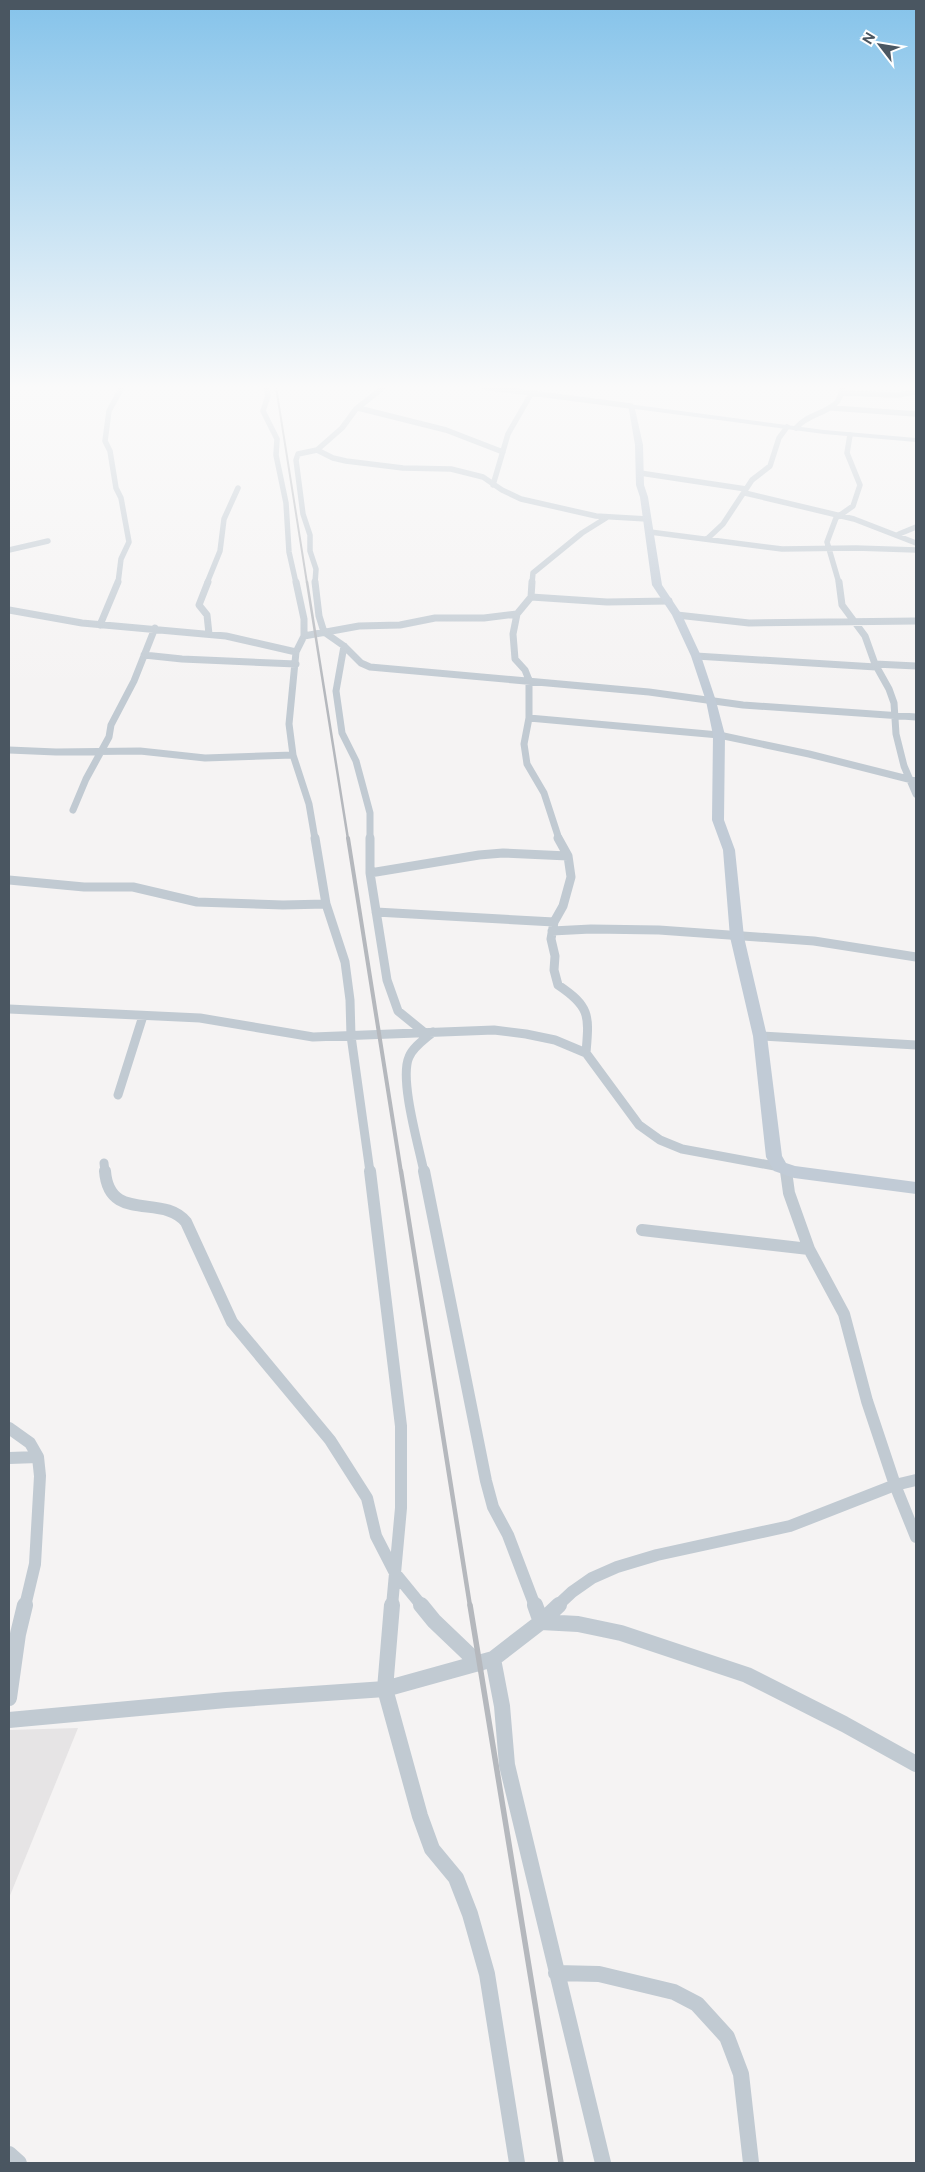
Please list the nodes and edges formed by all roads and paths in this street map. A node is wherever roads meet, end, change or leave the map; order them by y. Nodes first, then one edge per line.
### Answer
1 (116, 488) edge
2 (238, 488) dead end
3 (283, 488) edge
4 (300, 488) edge
5 (500, 488) edge
6 (641, 488) edge
7 (730, 488) edge
8 (748, 488) edge
9 (859, 488) edge
10 (746, 491) junction
11 (840, 514) junction
12 (606, 518) junction
13 (647, 519) junction
14 (916, 527) edge
15 (650, 532) junction
16 (898, 534) junction
17 (707, 539) junction
18 (48, 541) dead end
19 (916, 543) edge
20 (829, 549) junction
21 (9, 550) edge
22 (916, 550) edge
23 (531, 597) junction
24 (669, 602) junction
25 (9, 610) edge
26 (517, 614) junction
27 (676, 615) junction
28 (916, 621) edge
29 (855, 622) junction
30 (100, 625) junction
31 (155, 628) junction
32 (324, 632) junction
33 (209, 634) junction
34 (304, 636) junction
35 (344, 646) junction
36 (296, 652) junction
37 (144, 655) junction
38 (696, 656) junction
39 (296, 664) junction
40 (876, 665) junction
41 (916, 666) edge
42 (529, 680) junction
43 (711, 701) junction
44 (893, 714) junction
45 (916, 717) edge
46 (528, 718) junction
47 (719, 735) junction
48 (9, 750) edge
49 (102, 751) junction
50 (293, 755) junction
51 (913, 781) edge
52 (916, 794) edge
53 (73, 810) dead end
54 (568, 856) junction
55 (370, 872) junction
56 (9, 880) edge
57 (326, 904) junction
58 (376, 912) junction
59 (553, 927) junction
60 (737, 937) junction
61 (916, 956) edge
62 (9, 1009) edge
63 (143, 1016) junction
64 (429, 1033) junction
65 (351, 1036) junction
66 (760, 1036) junction
67 (916, 1045) edge
68 (586, 1053) junction
69 (118, 1095) dead end
70 (104, 1163) dead end
71 (783, 1169) junction
72 (916, 1188) edge
73 (642, 1230) dead end
74 (809, 1248) junction
75 (9, 1428) edge
76 (38, 1457) junction
77 (9, 1458) edge
78 (916, 1480) edge
79 (895, 1485) junction
80 (916, 1537) edge
81 (395, 1573) junction
82 (542, 1622) junction
83 (486, 1662) junction
84 (385, 1689) junction
85 (9, 1698) edge
86 (9, 1720) edge
87 (916, 1764) edge
88 (556, 1973) junction
89 (9, 2154) edge
90 (19, 2163) edge
91 (517, 2163) edge
92 (603, 2163) edge
93 (751, 2163) edge

1 - 30 street
2 - 33 street
3 - 34 street
4 - 32 street
5 - 12 street
6 - 13 street
7 - 10 street
8 - 10 street
9 - 11 street
10 - 11 street
10 - 17 street
11 - 16 street
11 - 20 street
12 - 13 street
12 - 23 street
13 - 15 street
14 - 16 street
15 - 17 street
15 - 24 street
16 - 19 street
17 - 20 street
18 - 21 street
20 - 22 street
20 - 29 street
23 - 24 street
23 - 26 street
24 - 27 street
25 - 30 street
26 - 32 street
26 - 42 street
27 - 29 street
27 - 38 street
28 - 29 street
29 - 40 street
30 - 31 street
31 - 33 street
31 - 37 street
32 - 34 street
32 - 35 street
33 - 36 street
34 - 36 street
35 - 42 street
35 - 55 street
36 - 39 street
37 - 39 street
37 - 49 street
38 - 40 street
38 - 43 street
39 - 50 street
40 - 41 street
40 - 44 street
42 - 43 street
42 - 46 street
43 - 44 street
43 - 47 street
44 - 45 street
44 - 51 street
46 - 47 street
46 - 54 street
47 - 51 street
47 - 60 street
48 - 49 street
49 - 50 street
49 - 53 street
50 - 57 street
51 - 52 street
54 - 55 street
54 - 59 street
55 - 58 street
56 - 57 street
57 - 65 street
58 - 59 street
58 - 64 street
59 - 60 street
59 - 68 street
60 - 61 street
60 - 66 street
62 - 63 street
63 - 65 street
63 - 69 street
64 - 65 street
64 - 68 street
64 - 82 street
65 - 81 street
66 - 67 street
66 - 71 street
68 - 71 street
70 - 81 street
71 - 72 street
71 - 74 street
73 - 74 street
74 - 79 street
75 - 76 street
76 - 77 street
76 - 85 street
78 - 79 street
79 - 80 street
79 - 82 street
81 - 83 street
81 - 84 street
82 - 83 street
82 - 87 street
83 - 84 street
83 - 88 street
84 - 86 street
84 - 91 street
88 - 92 street
88 - 93 street
89 - 90 street

